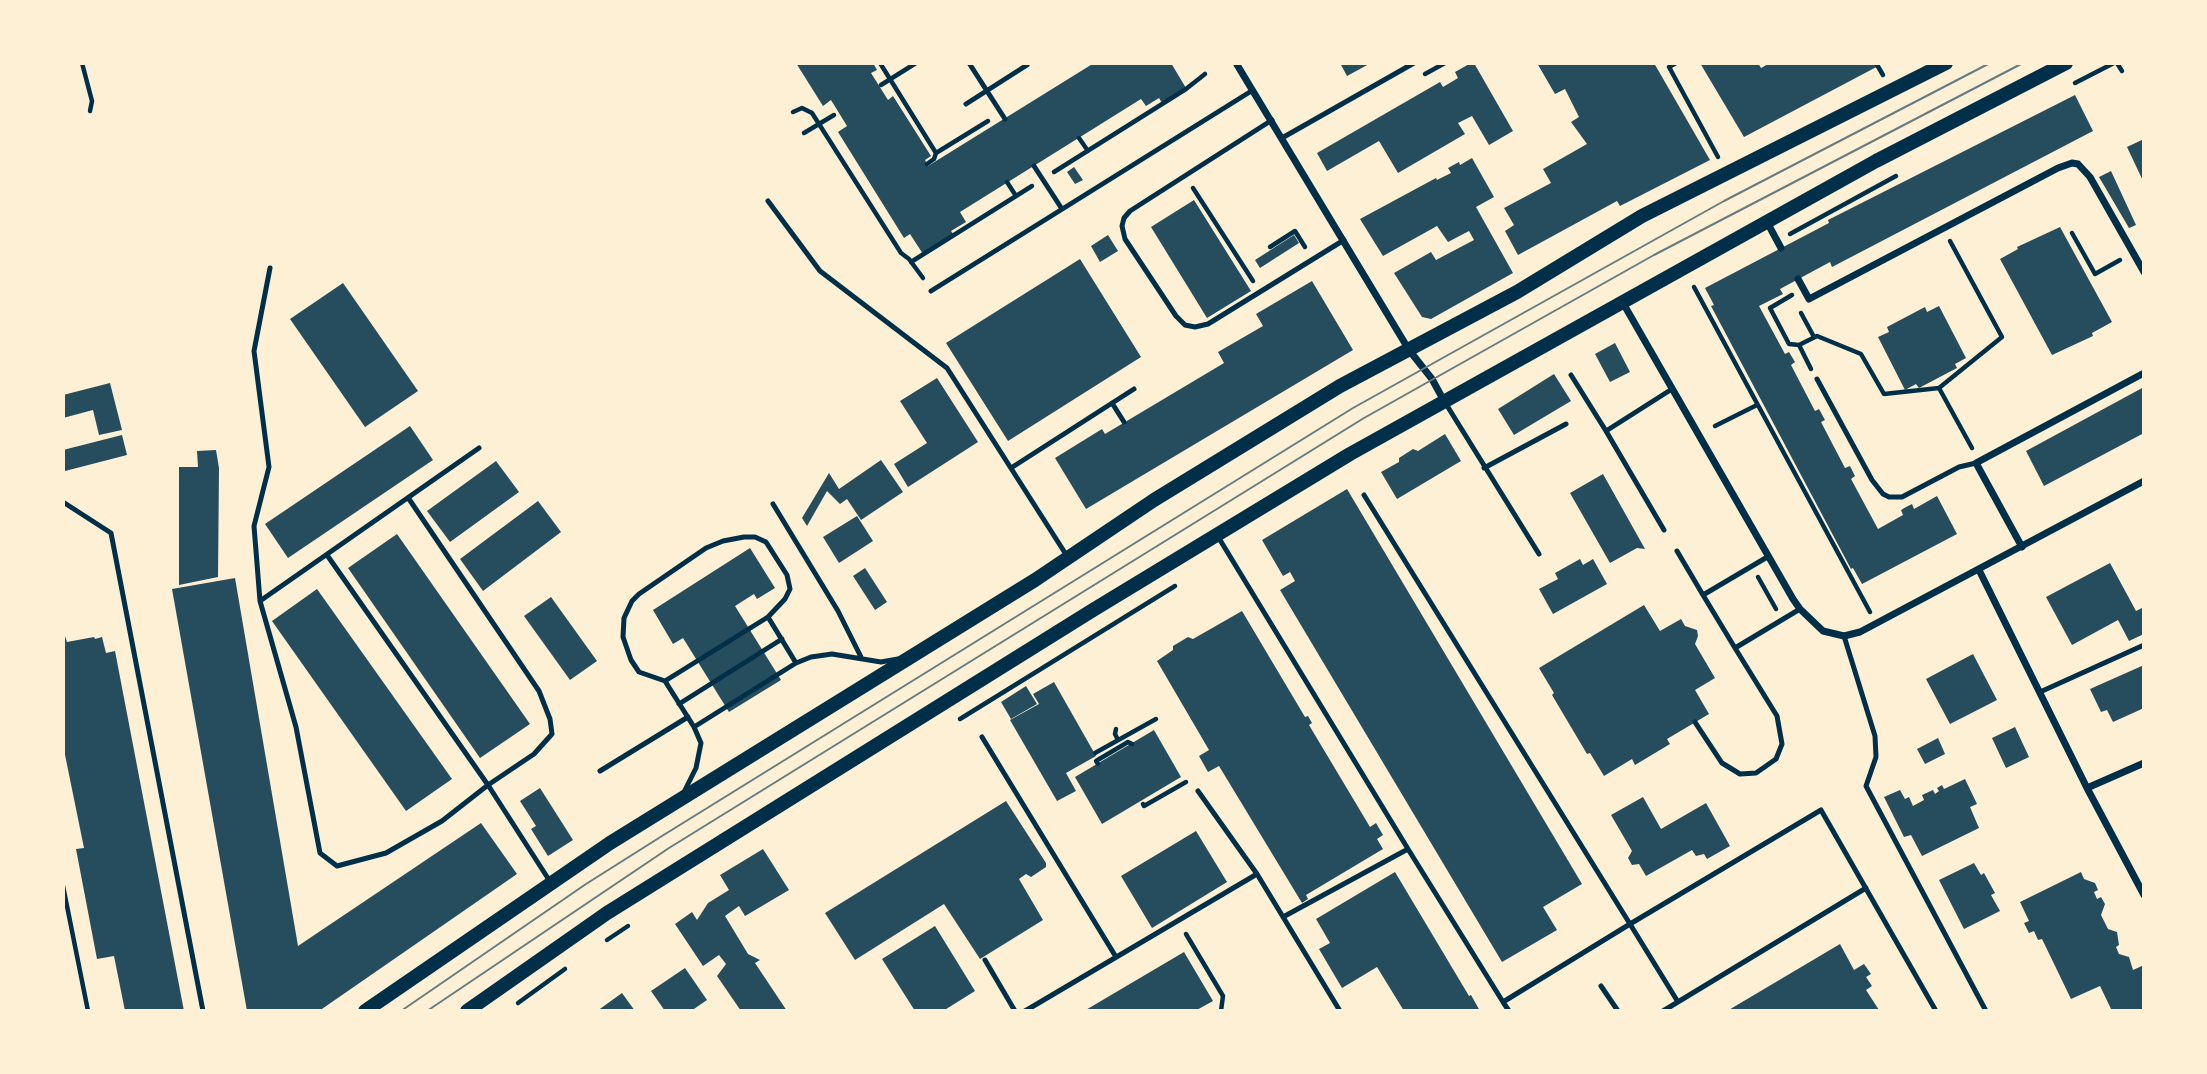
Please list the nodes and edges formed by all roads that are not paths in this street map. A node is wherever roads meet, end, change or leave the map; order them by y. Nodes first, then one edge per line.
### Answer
1 (970, 63) edge
2 (1236, 63) edge
3 (1414, 63) edge
4 (1946, 63) edge
5 (2066, 63) edge
6 (1027, 65) dead end
7 (1253, 90) junction
8 (987, 91) junction
9 (966, 104) dead end
10 (1003, 116) road end
11 (1272, 120) junction
12 (1282, 138) junction
13 (1034, 166) dead end
14 (768, 201) dead end
15 (1062, 209) junction
16 (1767, 222) junction
17 (1344, 240) junction
18 (1779, 244) road end
19 (270, 268) dead end
20 (2144, 272) edge
21 (1798, 279) dead end
22 (931, 291) road end
23 (1623, 302) junction
24 (1409, 350) junction
25 (2144, 373) edge
26 (1571, 375) dead end
27 (1817, 379) road end
28 (1134, 389) dead end
29 (1672, 389) junction
30 (1444, 401) junction
31 (1112, 403) junction
32 (1124, 422) dead end
33 (1566, 424) dead end
34 (1606, 431) junction
35 (479, 448) dead end
36 (1977, 462) junction
37 (1011, 468) junction
38 (1484, 468) junction
39 (2144, 481) edge
40 (1364, 495) dead end
41 (409, 499) junction
42 (63, 502) edge
43 (773, 504) dead end
44 (1664, 530) dead end
45 (1217, 534) junction
46 (2022, 547) junction
47 (1677, 551) dead end
48 (1539, 554) dead end
49 (327, 555) junction
50 (1769, 556) junction
51 (1069, 558) junction
52 (1979, 570) junction
53 (1703, 595) junction
54 (260, 601) junction
55 (1800, 609) junction
56 (768, 617) junction
57 (1844, 636) junction
58 (782, 639) junction
59 (2144, 645) edge
60 (1735, 648) junction
61 (914, 655) junction
62 (863, 659) junction
63 (796, 663) junction
64 (665, 681) junction
65 (2040, 692) junction
66 (679, 704) junction
67 (688, 717) junction
68 (1695, 722) dead end
69 (694, 727) junction
70 (982, 737) dead end
71 (2144, 763) edge
72 (600, 771) dead end
73 (488, 785) junction
74 (2087, 788) junction
75 (1198, 792) dead end
76 (677, 802) junction
77 (1408, 849) junction
78 (1257, 874) junction
79 (551, 883) junction
80 (1866, 888) junction
81 (2144, 895) edge
82 (1283, 917) junction
83 (1630, 924) junction
84 (1116, 957) junction
85 (985, 960) dead end
86 (1601, 986) dead end
87 (1503, 1002) junction
88 (1678, 1002) junction
89 (203, 1011) edge
90 (365, 1011) edge
91 (467, 1011) edge
92 (1015, 1011) edge
93 (1025, 1011) edge
94 (1340, 1011) edge
95 (1509, 1011) edge
96 (1618, 1011) edge
97 (1663, 1011) edge
98 (1936, 1011) edge
99 (1986, 1011) edge

1 - 8 lane
2 - 7 street
3 - 12 lane
4 - 24 main road
5 - 16 main road
6 - 8 lane
7 - 11 street
7 - 15 lane
8 - 9 lane
8 - 10 lane
11 - 12 street
11 - 17 lane
12 - 17 street
13 - 15 lane
14 - 37 lane
15 - 22 lane
16 - 18 street
16 - 23 main road
17 - 24 street
19 - 54 lane
20 - 21 street
23 - 29 street
23 - 30 main road
24 - 30 street
24 - 51 main road
25 - 36 street
26 - 34 lane
27 - 36 lane
28 - 31 lane
29 - 34 lane
29 - 50 street
30 - 38 lane
30 - 45 main road
31 - 32 lane
31 - 37 lane
33 - 38 lane
34 - 44 lane
35 - 41 lane
36 - 46 street
37 - 51 lane
38 - 48 lane
39 - 46 street
40 - 83 lane
41 - 49 lane
41 - 73 lane
42 - 89 lane
43 - 62 lane
45 - 77 lane
45 - 91 main road
46 - 52 street
47 - 53 lane
49 - 54 lane
49 - 73 lane
50 - 53 lane
50 - 55 street
51 - 61 main road
52 - 57 street
52 - 65 street
53 - 60 lane
54 - 73 lane
55 - 57 street
55 - 60 lane
56 - 58 lane
56 - 64 lane
56 - 64 lane
57 - 99 lane
58 - 63 lane
58 - 66 lane
59 - 65 lane
60 - 68 lane
61 - 62 lane
61 - 76 main road
62 - 63 lane
63 - 69 lane
64 - 66 lane
65 - 74 street
66 - 67 lane
67 - 69 lane
67 - 72 lane
69 - 76 lane
70 - 84 lane
71 - 74 street
73 - 79 lane
74 - 81 street
75 - 78 lane
76 - 79 main road
77 - 82 lane
77 - 87 lane
78 - 82 lane
78 - 84 lane
79 - 90 main road
80 - 83 lane
80 - 88 lane
80 - 98 lane
82 - 94 lane
83 - 87 lane
83 - 88 lane
84 - 93 lane
85 - 92 lane
86 - 96 lane
87 - 95 lane
88 - 97 lane

